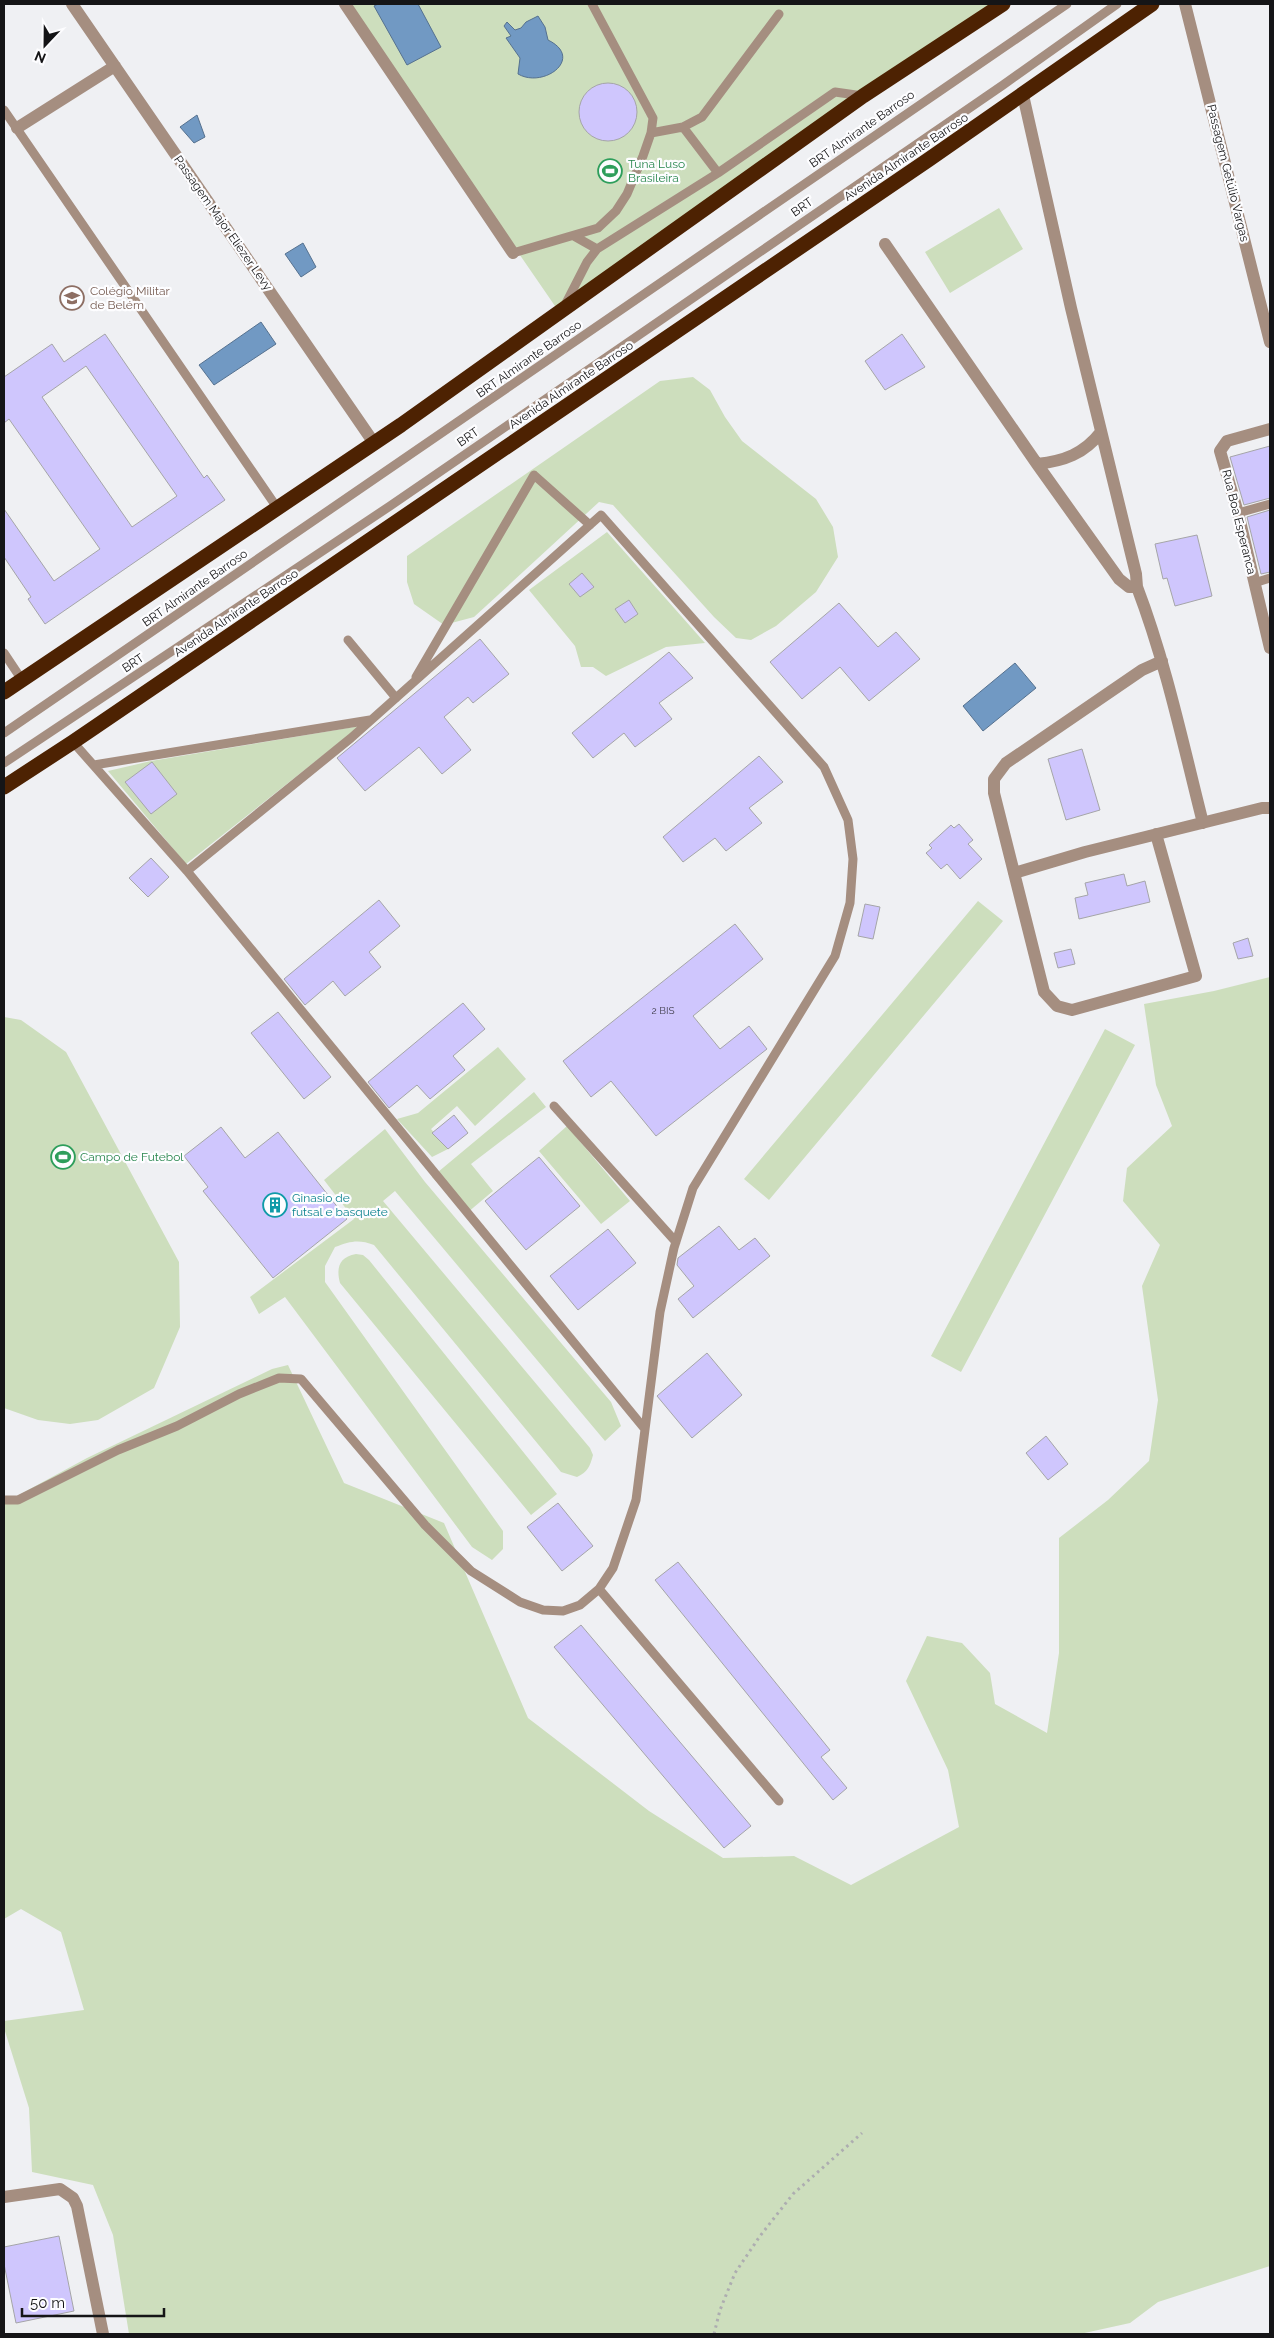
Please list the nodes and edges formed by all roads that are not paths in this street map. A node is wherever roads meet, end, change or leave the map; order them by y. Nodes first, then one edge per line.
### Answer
1 (72, 4) edge
2 (345, 4) edge
3 (592, 4) edge
4 (1003, 4) edge
5 (1067, 4) edge
6 (1117, 4) edge
7 (1152, 4) edge
8 (1185, 4) edge
9 (779, 14) dead end
10 (115, 66) junction
11 (1023, 95) junction
12 (863, 96) junction
13 (4, 110) edge
14 (683, 127) junction
15 (17, 128) junction
16 (651, 133) junction
17 (718, 174) junction
18 (574, 236) junction
19 (885, 244) dead end
20 (597, 249) junction
21 (513, 253) joint
22 (561, 312) junction
23 (1270, 341) edge
24 (1270, 429) edge
25 (1100, 432) junction
26 (374, 443) junction
27 (1037, 464) junction
28 (1270, 504) edge
29 (278, 509) junction
30 (1238, 513) junction
31 (590, 525) junction
32 (1270, 578) edge
33 (1254, 582) junction
34 (1137, 587) junction
35 (348, 640) dead end
36 (1270, 648) edge
37 (4, 653) edge
38 (1162, 662) junction
39 (22, 680) junction
40 (412, 684) junction
41 (4, 692) edge
42 (396, 698) junction
43 (372, 720) junction
44 (4, 733) edge
45 (73, 742) junction
46 (4, 764) edge
47 (94, 765) junction
48 (4, 787) edge
49 (1270, 808) edge
50 (1203, 823) junction
51 (1156, 834) junction
52 (187, 872) junction
53 (1014, 873) junction
54 (554, 1106) dead end
55 (676, 1242) junction
56 (644, 1428) junction
57 (4, 1500) edge
58 (599, 1589) junction
59 (779, 1801) dead end
60 (4, 2196) edge
61 (103, 2334) edge

1 - 10 street, Passagem Major Eliezer Levy
2 - 21 street
3 - 16 lane
4 - 12 highway
5 - 44 lane, BRT Almirante Barroso
6 - 46 lane, BRT
7 - 11 highway, Avenida Almirante Barroso
8 - 23 street, Passagem Getúlio Vargas
9 - 14 lane
10 - 15 street
10 - 26 street, Passagem Major Eliezer Levy
11 - 25 street
11 - 45 highway, Avenida Almirante Barroso
12 - 17 lane
12 - 22 highway
13 - 15 lane
14 - 16 lane
14 - 17 lane
15 - 29 lane
16 - 18 lane
17 - 20 lane
18 - 20 lane
18 - 21 lane
19 - 27 street
20 - 22 lane
22 - 26 highway
24 - 30 street, Rua Boa Esperanca
25 - 27 street
25 - 34 street
26 - 29 highway
27 - 34 street
28 - 30 lane
29 - 39 highway
30 - 33 street, Rua Boa Esperanca
31 - 40 lane
31 - 40 lane
31 - 55 lane
32 - 33 lane
33 - 36 street, Rua Boa Esperanca
34 - 38 street
35 - 42 lane
37 - 39 lane
38 - 50 street
38 - 53 street
39 - 41 highway
40 - 42 lane
42 - 43 lane
43 - 47 lane
43 - 52 lane
45 - 47 lane
45 - 48 highway, Avenida Almirante Barroso
47 - 52 lane
49 - 50 street
50 - 51 street
51 - 53 street
51 - 53 street
52 - 56 lane
54 - 55 lane
55 - 56 lane
56 - 58 lane
57 - 58 lane
58 - 59 lane
60 - 61 street

